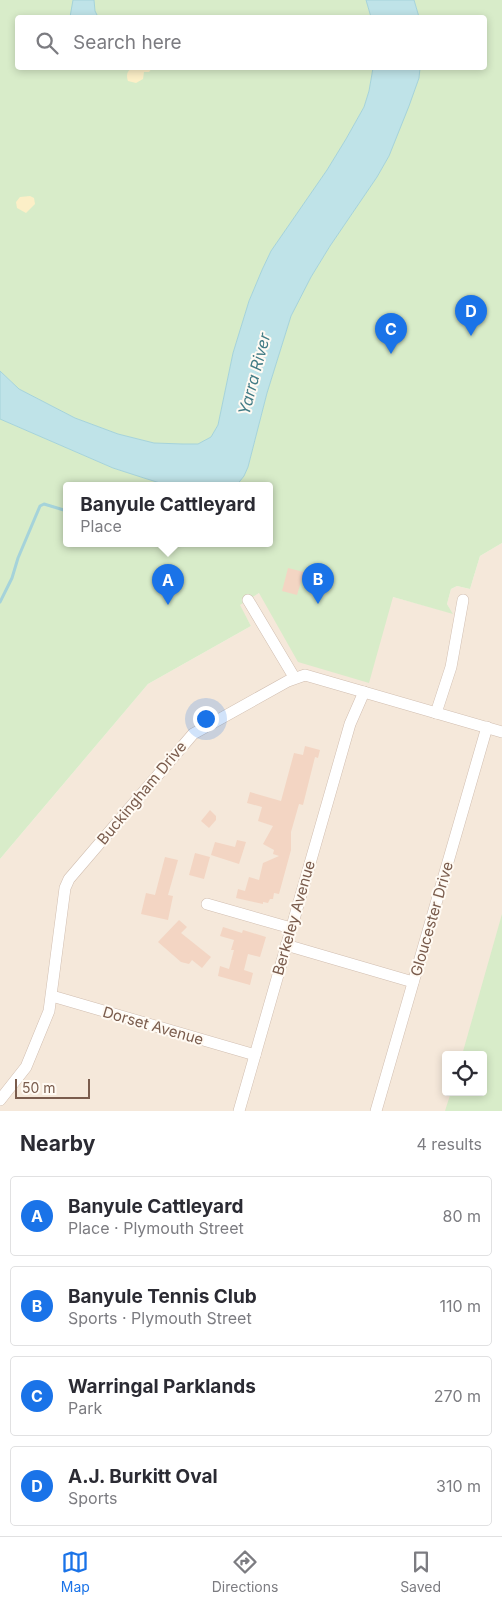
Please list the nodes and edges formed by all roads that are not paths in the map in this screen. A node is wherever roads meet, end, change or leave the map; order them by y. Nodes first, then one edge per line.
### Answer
1 (248, 600) dead end
2 (463, 600) dead end
3 (294, 678) junction
4 (360, 691) junction
5 (436, 713) junction
6 (487, 728) junction
7 (502, 732) edge
8 (207, 904) dead end
9 (291, 928) junction
10 (286, 945) junction
11 (414, 982) junction
12 (52, 996) junction
13 (255, 1055) junction
14 (0, 1100) edge
15 (238, 1111) edge
16 (376, 1111) edge

1 - 3 street
2 - 5 street
3 - 4 street
3 - 12 street, Buckingham Drive
4 - 5 street
4 - 9 street, Berkeley Avenue
5 - 6 street
6 - 7 street
6 - 11 street, Gloucester Drive
8 - 9 street
9 - 10 street, Berkeley Avenue
10 - 11 street
10 - 13 street, Berkeley Avenue
11 - 16 street, Gloucester Drive
12 - 13 street, Dorset Avenue
12 - 14 street, Buckingham Drive
13 - 15 street, Berkeley Avenue

